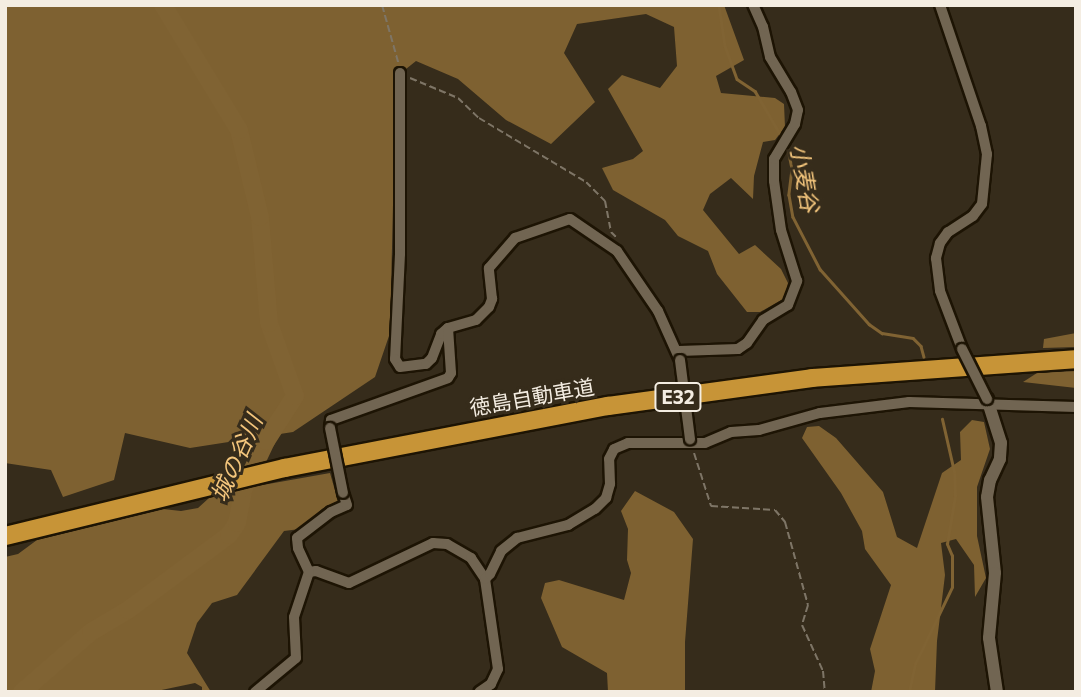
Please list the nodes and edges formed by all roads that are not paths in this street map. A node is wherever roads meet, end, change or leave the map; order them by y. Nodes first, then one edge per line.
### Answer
1 (753, 5) edge
2 (940, 5) edge
3 (400, 74) road end
4 (448, 328) junction
5 (679, 355) junction
6 (1076, 359) edge
7 (988, 401) junction
8 (1076, 407) edge
9 (691, 442) junction
10 (5, 536) edge
11 (310, 572) junction
12 (485, 579) junction
13 (255, 692) edge
14 (479, 692) edge
15 (997, 692) edge

1 - 5 street
2 - 7 street, bridge
3 - 4 street
4 - 5 street
4 - 11 street, bridge
5 - 9 street, bridge
6 - 10 highway, 徳島自動車道 / E32
7 - 8 street
7 - 9 street
7 - 15 street
9 - 12 street
11 - 12 street
11 - 13 street
12 - 14 street

